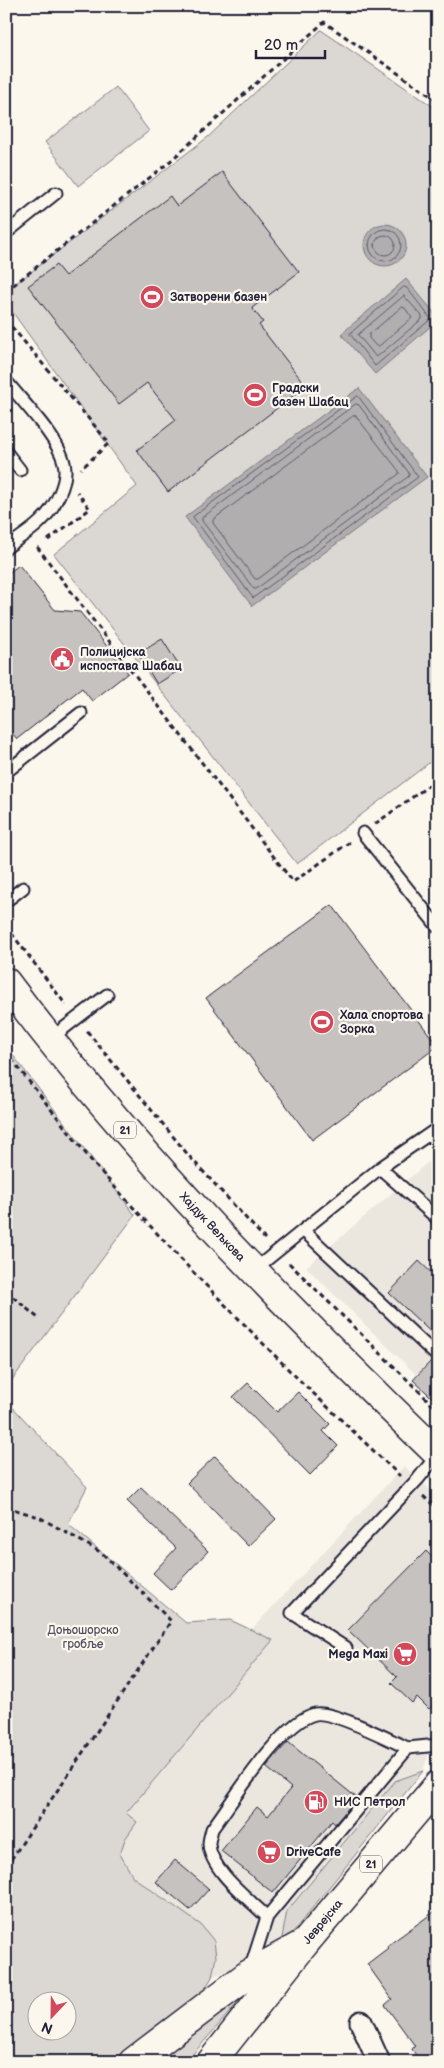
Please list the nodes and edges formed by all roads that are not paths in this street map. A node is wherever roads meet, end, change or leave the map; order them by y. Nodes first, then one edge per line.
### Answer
1 (56, 193) dead end
2 (6, 233) edge
3 (6, 381) edge
4 (6, 452) edge
5 (20, 470) dead end
6 (6, 548) edge
7 (81, 713) dead end
8 (6, 772) edge
9 (363, 833) road end
10 (24, 888) dead end
11 (6, 901) edge
12 (438, 927) edge
13 (6, 982) edge
14 (107, 995) dead end
15 (50, 1039) junction
16 (438, 1128) edge
17 (380, 1168) junction
18 (438, 1219) edge
19 (304, 1231) junction
20 (253, 1271) junction
21 (436, 1356) dead end
22 (438, 1454) edge
23 (346, 1648) dead end
24 (438, 1745) edge
25 (408, 1748) junction
26 (438, 1785) edge
27 (267, 1917) junction
28 (305, 1942) junction
29 (249, 1974) junction
30 (361, 2022) dead end
31 (133, 2062) edge
32 (211, 2062) edge
33 (379, 2062) edge

1 - 2 lane
3 - 6 lane
4 - 5 lane
7 - 8 lane
9 - 12 lane
10 - 11 lane
13 - 15 main road, Хајдук Вељкова / 21
14 - 15 lane
15 - 20 main road, Хајдук Вељкова / 21
16 - 17 lane
17 - 18 lane
17 - 19 lane
19 - 20 lane
19 - 21 lane
20 - 22 main road, Хајдук Вељкова / 21
22 - 23 lane
24 - 25 lane
25 - 27 lane
25 - 27 lane
26 - 28 main road, Јеврејска / 21
27 - 29 lane
28 - 29 main road
28 - 32 main road, Јеврејска / 21
29 - 31 main road
30 - 33 street

